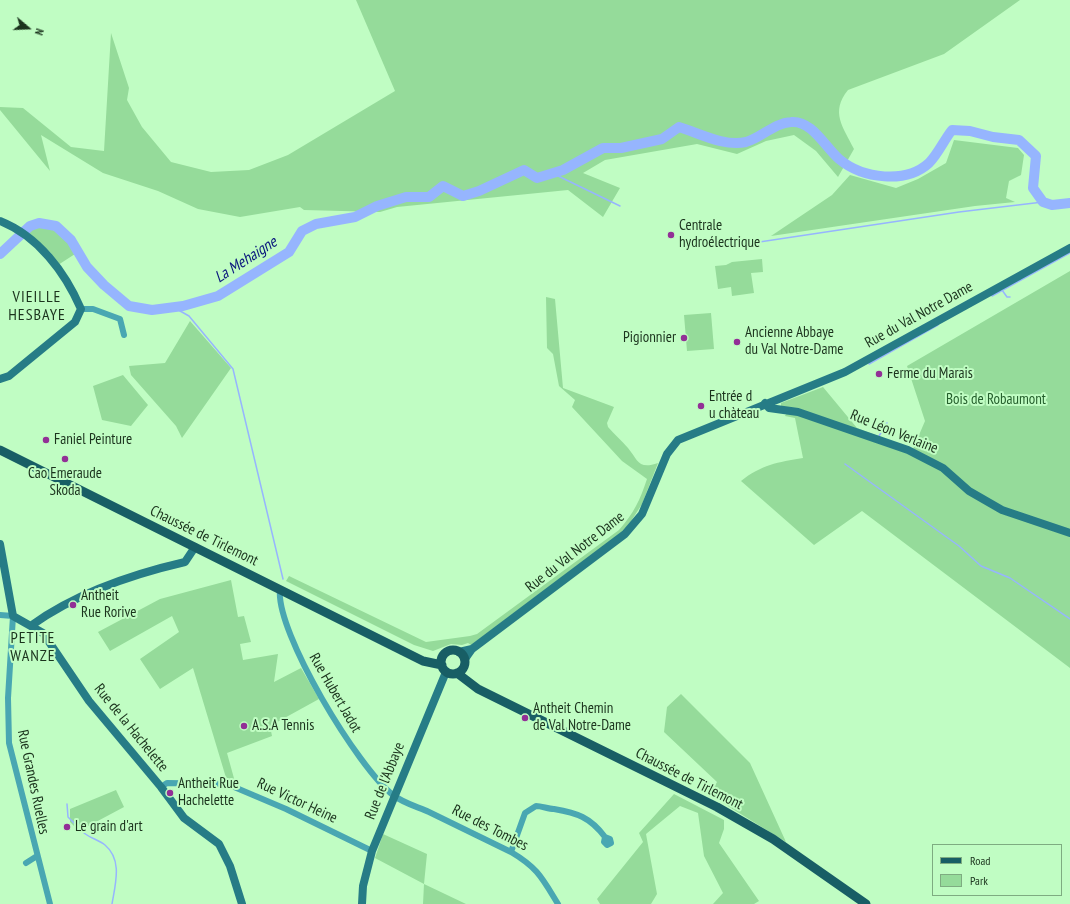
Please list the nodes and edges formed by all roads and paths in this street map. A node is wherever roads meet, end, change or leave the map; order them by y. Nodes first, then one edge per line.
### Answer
1 (0, 221) edge
2 (1070, 248) edge
3 (81, 309) junction
4 (124, 335) dead end
5 (0, 379) edge
6 (765, 403) junction
7 (0, 450) edge
8 (1070, 534) edge
9 (0, 544) edge
10 (195, 547) junction
11 (280, 589) junction
12 (0, 615) edge
13 (13, 616) junction
14 (32, 625) junction
15 (463, 659) junction
16 (444, 664) junction
17 (457, 673) junction
18 (490, 694) junction
19 (161, 787) junction
20 (394, 796) junction
21 (605, 837) dead end
22 (372, 851) junction
23 (511, 852) junction
24 (37, 856) junction
25 (26, 863) dead end
26 (50, 904) edge
27 (242, 904) edge
28 (362, 904) edge
29 (558, 904) edge
30 (866, 904) edge

1 - 3 street
2 - 6 street, Rue du Val Notre Dame
3 - 4 street
3 - 5 street
6 - 8 street, Rue Léon Verlaine
6 - 15 street, Rue du Val Notre Dame
7 - 10 main road, Chaussée de Tirlemont
9 - 13 street
10 - 11 main road, Chaussée de Tirlemont
10 - 14 street
11 - 16 main road, Chaussée de Tirlemont
11 - 20 street, Rue Hubert Jadot
12 - 13 street
13 - 14 street, Rue de la Hachelette
13 - 24 street, Rue Grandes Ruelles
14 - 19 street, Rue de la Hachelette
15 - 16 main road, Chaussée de Tirlemont
15 - 17 main road
15 - 18 main road, Chaussée de Tirlemont
16 - 17 main road, Chaussée de Tirlemont
16 - 20 street, Rue de l'Abbaye
17 - 18 main road, Chaussée de Tirlemont
18 - 30 main road, Chaussée de Tirlemont
19 - 22 street, Rue Victor Heine
19 - 27 street, Rue de la Hachelette
20 - 22 street, Rue de l'Abbaye
20 - 23 street, Rue des Tombes
21 - 23 street
22 - 28 street, Rue de l'Abbaye
23 - 29 street, Rue des Tombes
24 - 25 street
24 - 26 street, Rue Grandes Ruelles

